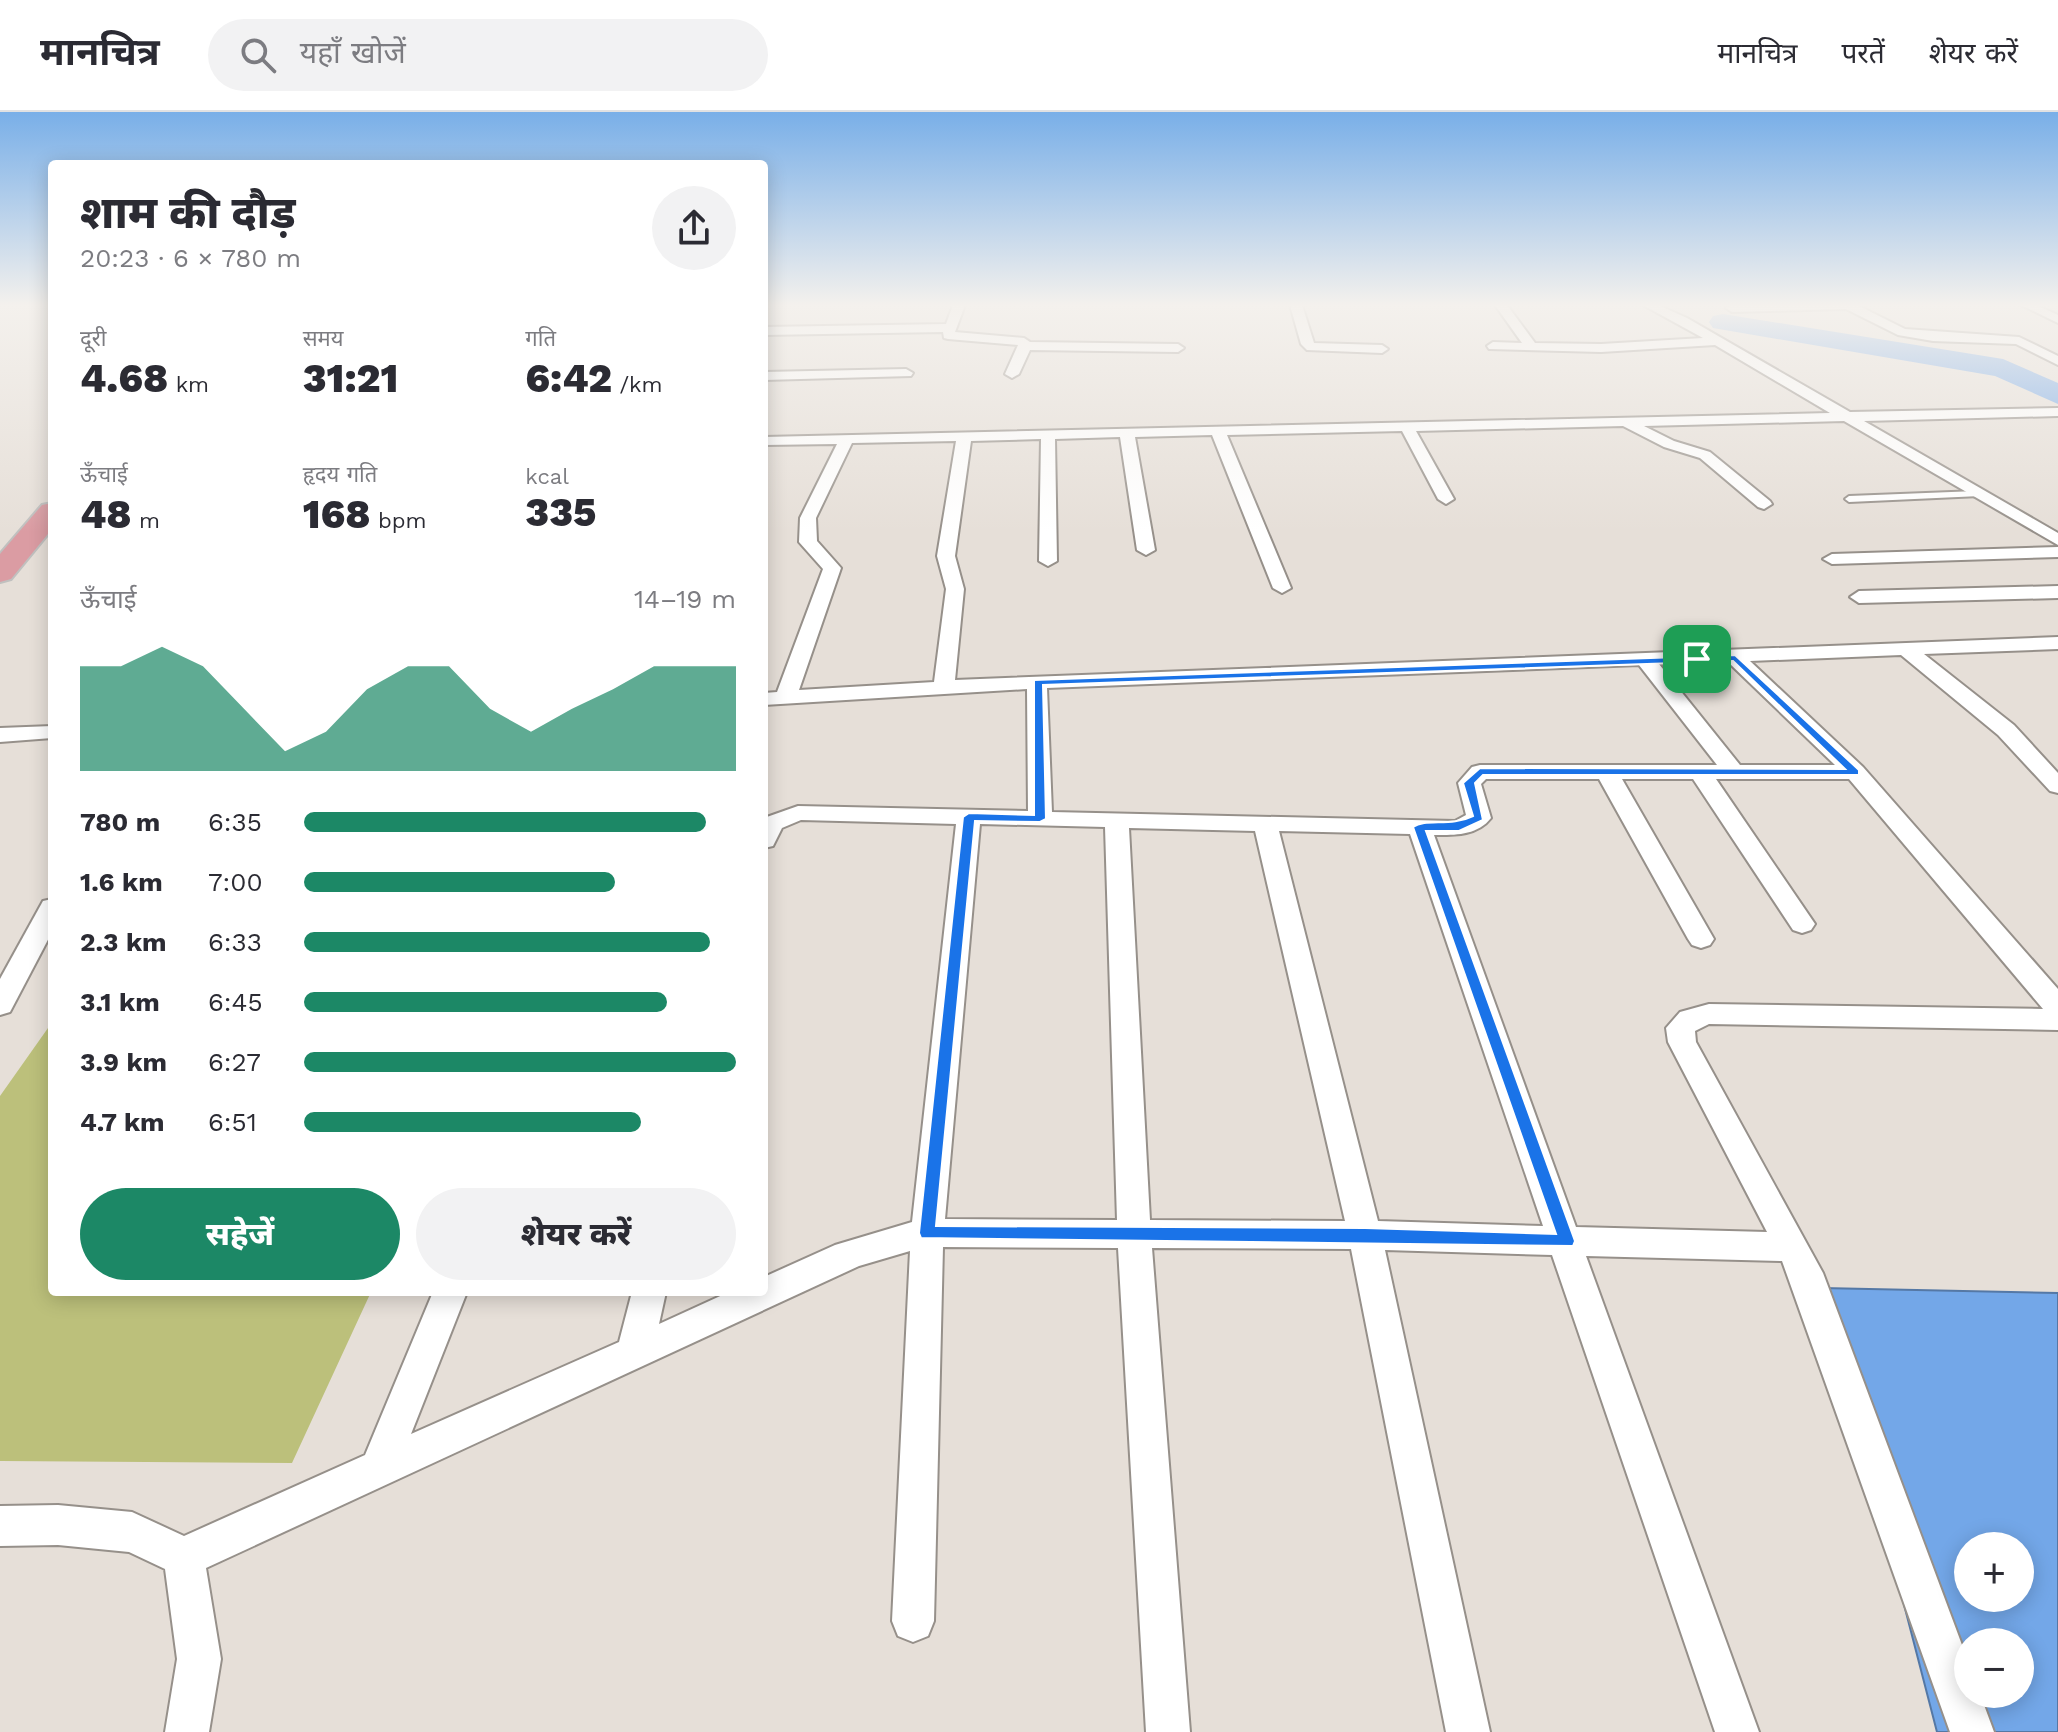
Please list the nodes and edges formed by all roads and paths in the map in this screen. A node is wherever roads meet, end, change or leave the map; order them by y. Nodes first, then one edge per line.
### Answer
1 (1785, 381) edge
2 (2058, 412) edge
3 (1849, 418) junction
4 (1624, 421) junction
5 (1406, 425) junction
6 (1217, 429) junction
7 (1127, 432) junction
8 (1048, 434) junction
9 (964, 436) junction
10 (847, 439) junction
11 (768, 441) edge
12 (48, 491) edge
13 (1977, 494) junction
14 (1446, 499) dead end
15 (1849, 499) dead end
16 (1764, 504) dead end
17 (48, 516) edge
18 (2058, 540) edge
19 (0, 547) edge
20 (1146, 550) dead end
21 (2058, 552) edge
22 (1832, 559) dead end
23 (1048, 561) dead end
24 (0, 573) edge
25 (1282, 588) dead end
26 (2058, 592) edge
27 (1859, 597) dead end
28 (2058, 643) edge
29 (1907, 650) junction
30 (1735, 658) junction
31 (1646, 661) junction
32 (1037, 682) junction
33 (944, 687) junction
34 (786, 697) junction
35 (768, 699) edge
36 (48, 732) edge
37 (0, 735) edge
38 (1606, 771) junction
39 (1700, 772) junction
40 (1734, 772) junction
41 (1855, 772) junction
42 (2058, 786) edge
43 (969, 817) junction
44 (1040, 819) junction
45 (1117, 820) junction
46 (1265, 824) junction
47 (1419, 827) junction
48 (768, 832) edge
49 (1802, 924) dead end
50 (45, 933) edge
51 (1701, 939) dead end
52 (0, 1005) edge
53 (2058, 1008) edge
54 (2058, 1020) edge
55 (927, 1233) junction
56 (1134, 1234) junction
57 (1365, 1235) junction
58 (1567, 1241) junction
59 (1792, 1247) junction
60 (768, 1291) edge
61 (448, 1296) edge
62 (648, 1296) edge
63 (757, 1296) edge
64 (634, 1352) junction
65 (379, 1468) junction
66 (0, 1526) edge
67 (184, 1557) junction
68 (913, 1621) dead end
69 (187, 1732) edge
70 (1168, 1732) edge
71 (1468, 1732) edge
72 (1737, 1732) edge
73 (1972, 1732) edge

1 - 3 street
2 - 3 street
3 - 4 street
3 - 13 street
4 - 5 street
4 - 16 street
5 - 6 street
5 - 14 street
6 - 7 street
6 - 25 street
7 - 8 street
7 - 20 street
8 - 9 street
8 - 23 street
9 - 10 street
9 - 33 street
10 - 11 street
10 - 34 street
12 - 19 highway
13 - 15 lane
13 - 18 street
17 - 24 highway
21 - 22 street
26 - 27 street
28 - 29 street
29 - 30 street
29 - 42 street
30 - 31 street
30 - 41 street
31 - 32 street
31 - 40 street
32 - 33 street
32 - 44 street
33 - 34 street
34 - 35 street
36 - 37 street
38 - 39 street
38 - 47 street
38 - 51 street
39 - 40 street
39 - 49 street
40 - 41 street
41 - 53 street
43 - 44 street
43 - 48 street
43 - 55 street
44 - 45 street
45 - 46 street
45 - 56 street
46 - 47 street
46 - 57 street
47 - 58 street
50 - 52 street
54 - 59 street
55 - 56 street
55 - 60 street
55 - 68 street
56 - 57 street
56 - 70 street
57 - 58 street
57 - 71 street
58 - 59 street
58 - 72 street
59 - 73 street
61 - 65 street
62 - 64 street
63 - 64 street
64 - 65 street
65 - 67 street
66 - 67 street
67 - 69 street

